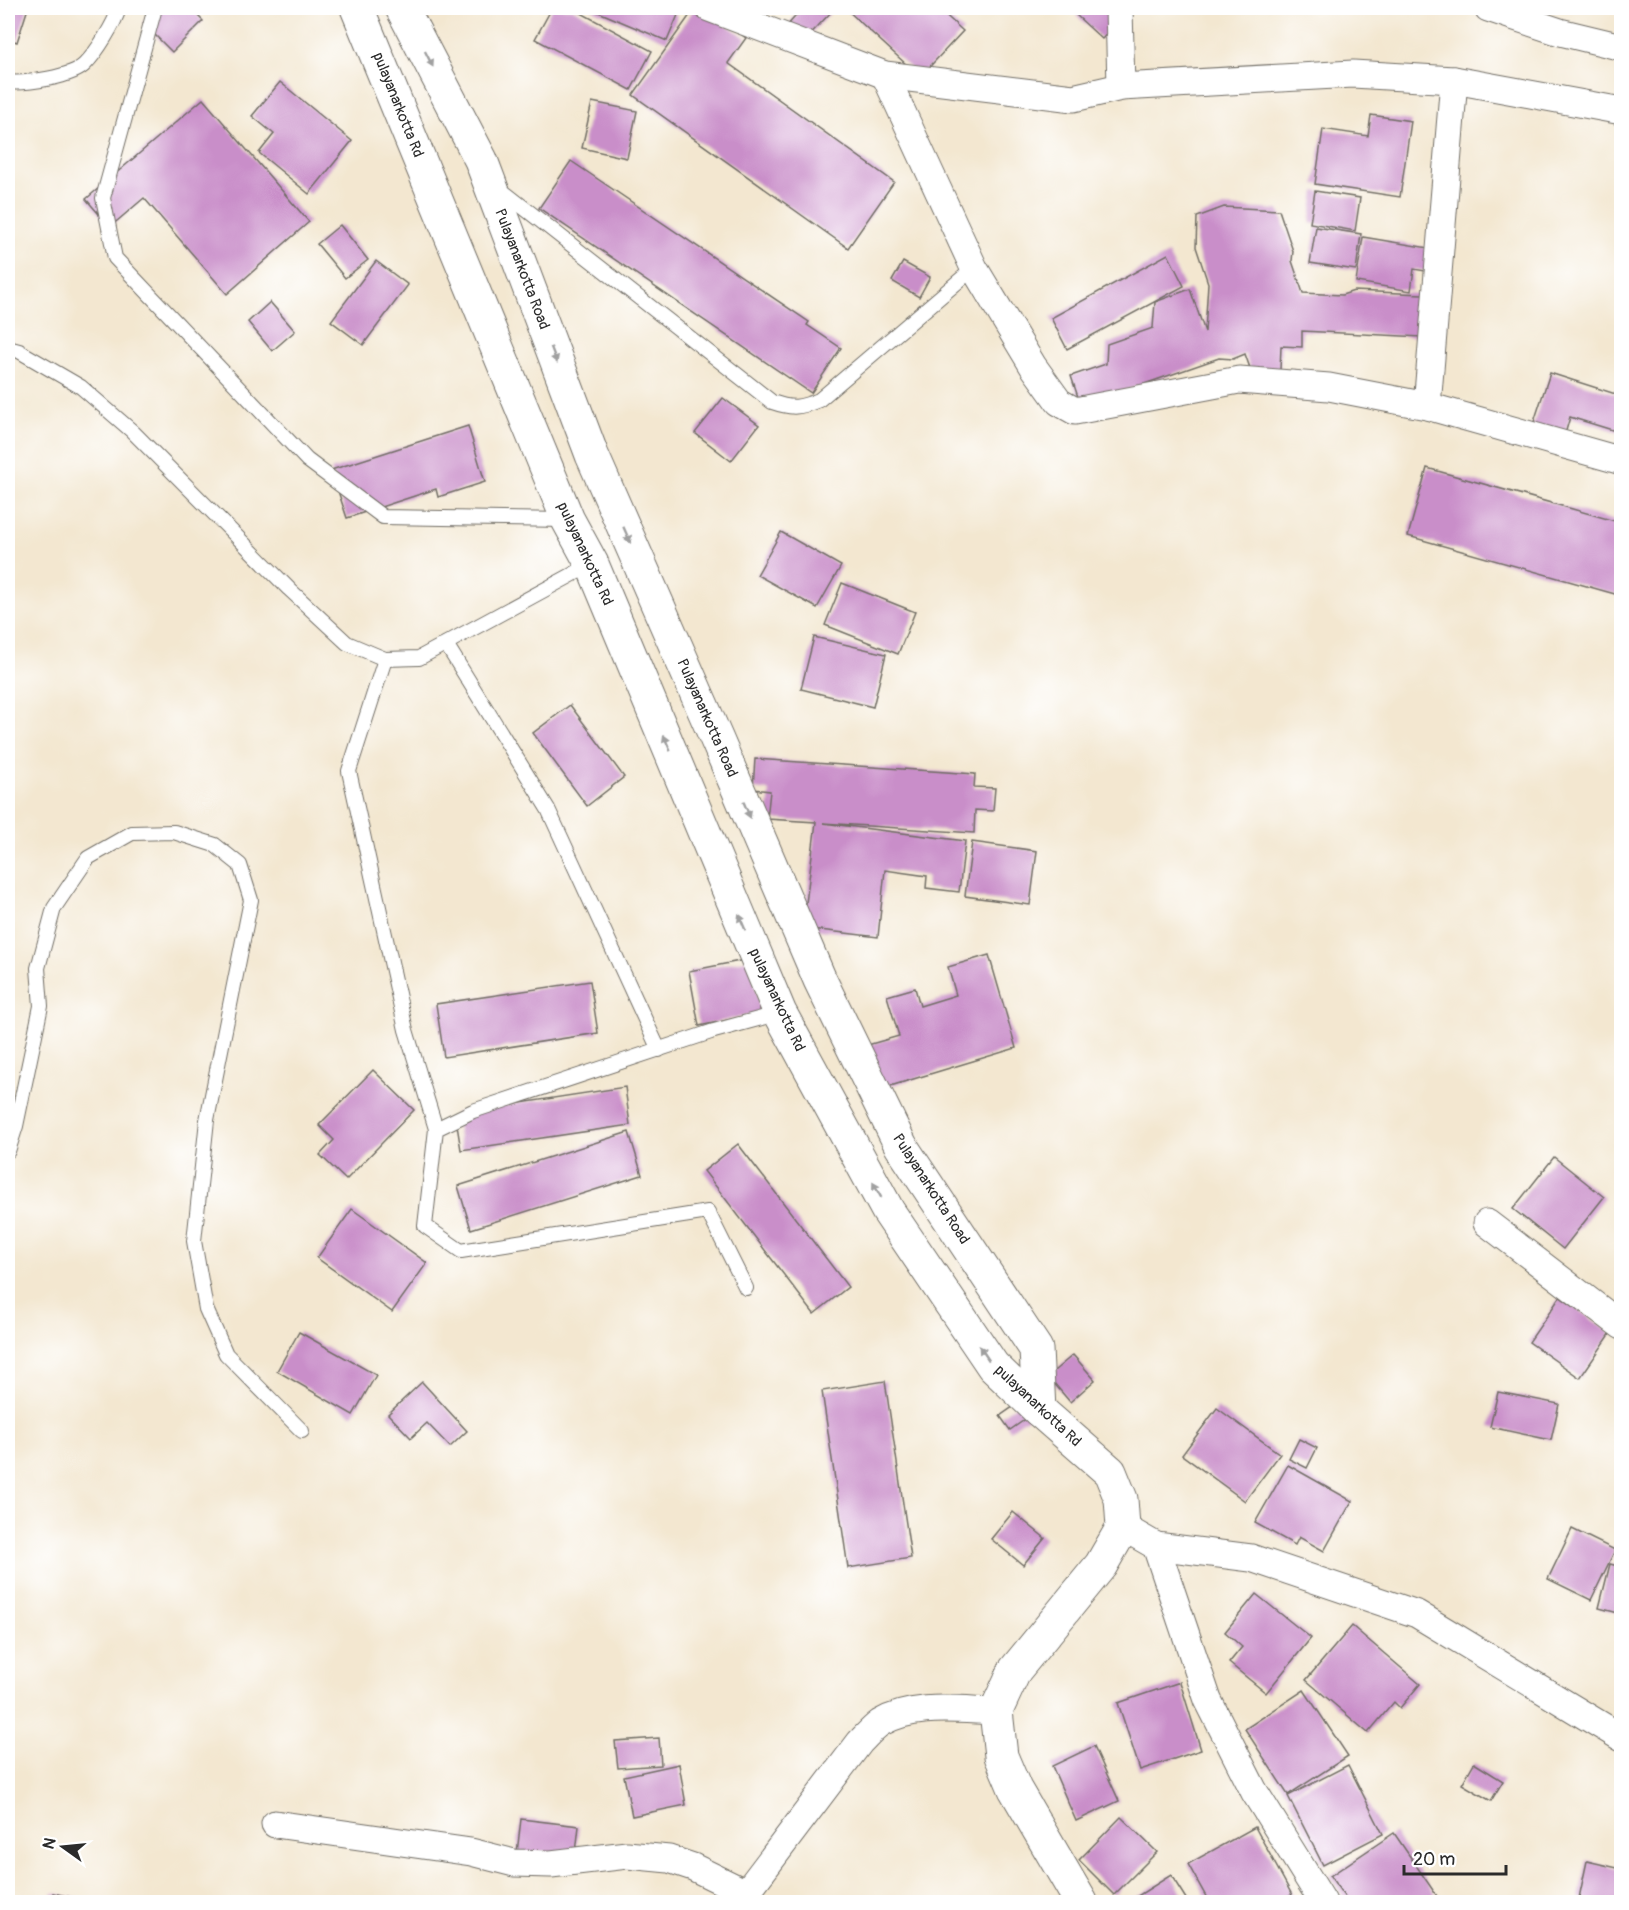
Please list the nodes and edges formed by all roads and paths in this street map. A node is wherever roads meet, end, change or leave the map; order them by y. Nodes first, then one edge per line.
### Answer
1 (119, 8) edge
2 (155, 8) edge
3 (357, 8) edge
4 (402, 8) edge
5 (709, 8) edge
6 (1119, 8) edge
7 (1488, 8) edge
8 (1622, 47) edge
9 (885, 75) junction
10 (1454, 80) junction
11 (8, 81) edge
12 (1121, 87) junction
13 (1622, 111) edge
14 (488, 179) junction
15 (974, 268) junction
16 (8, 348) edge
17 (1427, 406) junction
18 (1622, 461) edge
19 (568, 520) junction
20 (592, 564) junction
21 (446, 644) junction
22 (385, 659) junction
23 (780, 1013) junction
24 (659, 1050) junction
25 (436, 1129) junction
26 (8, 1151) edge
27 (1487, 1223) dead end
28 (746, 1288) dead end
29 (1622, 1326) edge
30 (1039, 1410) junction
31 (302, 1431) dead end
32 (1123, 1527) junction
33 (1156, 1546) junction
34 (996, 1711) junction
35 (1622, 1738) edge
36 (275, 1824) dead end
37 (743, 1898) edge
38 (1081, 1902) edge
39 (1323, 1902) edge

1 - 11 lane
2 - 19 lane
3 - 19 street, pulayanarkotta Rd
4 -> 14 street, Pulayanarkotta Road
5 - 9 street
6 - 12 street
7 - 8 street
9 - 12 street
9 - 15 street
10 - 12 street
10 - 13 street
10 - 17 street
14 - 15 lane
14 -> 30 street, Pulayanarkotta Road
15 - 17 street
16 - 22 lane
17 - 18 street
19 - 20 street, pulayanarkotta Rd
20 - 21 lane
23 -> 20 street, pulayanarkotta Rd
21 - 22 lane
21 - 24 lane
22 - 25 lane
23 - 24 lane
30 -> 23 street, pulayanarkotta Rd
24 - 25 lane
25 - 28 lane
26 - 31 lane
27 - 29 street
30 - 32 street, pulayanarkotta Rd
32 - 33 street
32 - 34 street
33 - 35 street
33 - 39 street
34 - 37 street
34 - 38 street
36 - 37 street

